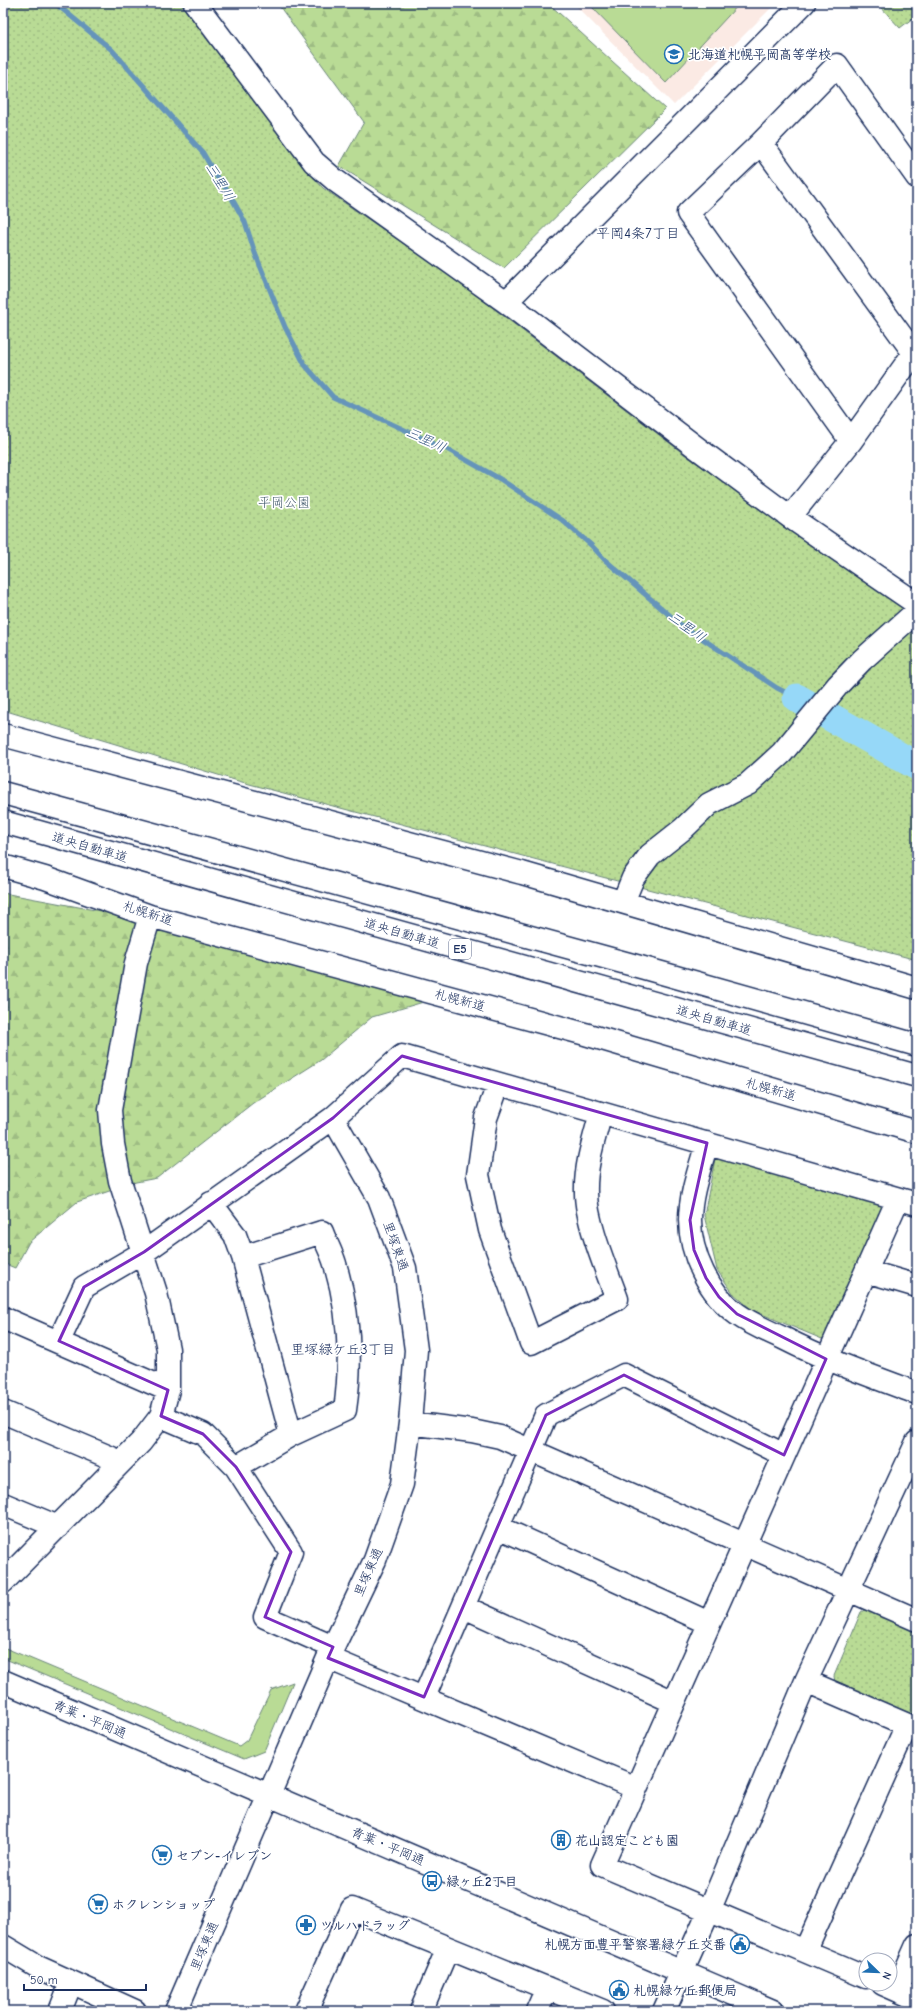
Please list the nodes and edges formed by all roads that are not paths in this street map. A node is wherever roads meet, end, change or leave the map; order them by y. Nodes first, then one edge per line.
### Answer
1 (195, 3) edge
2 (804, 3) edge
3 (761, 143) junction
4 (917, 177) edge
5 (506, 302) junction
6 (851, 441) junction
7 (790, 517) junction
8 (917, 604) edge
9 (917, 611) edge
10 (3, 735) edge
11 (3, 793) edge
12 (3, 822) edge
13 (3, 866) edge
14 (3, 875) edge
15 (45, 878) junction
16 (623, 902) junction
17 (150, 916) junction
18 (917, 988) edge
19 (917, 1045) edge
20 (917, 1076) edge
21 (498, 1084) junction
22 (601, 1113) junction
23 (333, 1118) junction
24 (917, 1132) edge
25 (707, 1143) junction
26 (908, 1201) edge
27 (212, 1203) junction
28 (144, 1252) junction
29 (243, 1257) junction
30 (866, 1271) junction
31 (917, 1286) edge
32 (3, 1318) edge
33 (59, 1341) junction
34 (826, 1360) junction
35 (168, 1390) junction
36 (917, 1393) edge
37 (3, 1412) edge
38 (161, 1416) junction
39 (410, 1424) junction
40 (290, 1435) junction
41 (917, 1442) edge
42 (530, 1449) junction
43 (784, 1455) junction
44 (121, 1462) junction
45 (236, 1467) junction
46 (3, 1504) edge
47 (58, 1527) junction
48 (498, 1527) junction
49 (744, 1544) junction
50 (3, 1582) edge
51 (849, 1590) junction
52 (464, 1607) junction
53 (917, 1620) edge
54 (709, 1622) junction
55 (331, 1652) junction
56 (3, 1681) edge
57 (806, 1681) junction
58 (424, 1697) junction
59 (674, 1702) junction
60 (912, 1727) edge
61 (636, 1788) junction
62 (268, 1795) junction
63 (709, 1911) junction
64 (917, 1945) edge
65 (3, 1946) edge
66 (448, 1948) junction
67 (805, 1951) junction
68 (680, 1972) junction
69 (858, 1974) edge
70 (898, 1975) edge
71 (71, 1983) junction
72 (547, 1988) junction
73 (898, 1990) edge
74 (917, 1998) edge
75 (60, 2011) edge
76 (135, 2011) edge
77 (176, 2011) edge
78 (306, 2011) edge
79 (421, 2011) edge
80 (537, 2011) edge
81 (603, 2011) edge
82 (664, 2011) edge
83 (773, 2011) edge

1 - 5 main road
2 - 5 main road
3 - 4 main road
3 - 6 main road
3 - 6 main road
5 - 7 main road
6 - 7 main road
7 - 8 main road
9 - 16 main road
10 - 16 main road
11 - 19 main road, E5
12 - 20 main road, 道央自動車道 / E5
13 - 15 main road, 札幌新道
14 - 15 main road
15 - 17 main road, 札幌新道
16 - 18 main road
17 - 24 main road, 札幌新道
17 - 28 main road
21 - 22 main road
21 - 22 main road
21 - 23 main road
22 - 25 main road
23 - 27 main road
23 - 39 main road, 里塚東通
25 - 26 main road
25 - 34 main road
26 - 30 main road
27 - 28 main road
27 - 29 main road
28 - 33 main road
28 - 35 main road
29 - 40 main road
29 - 40 main road
30 - 31 main road
30 - 34 main road
32 - 33 main road
33 - 35 main road
34 - 36 main road
34 - 43 main road
35 - 38 main road
37 - 44 main road
38 - 44 main road
38 - 45 main road
39 - 42 main road
39 - 55 main road, 里塚東通
40 - 45 main road
41 - 51 main road
42 - 43 main road
42 - 48 main road
42 - 49 main road
43 - 49 main road
44 - 47 main road
45 - 55 main road
46 - 47 main road
47 - 50 main road
48 - 52 main road
48 - 54 main road
49 - 51 main road
49 - 54 main road
51 - 53 main road
51 - 57 main road
52 - 58 main road
52 - 59 main road
54 - 59 main road
55 - 58 main road
55 - 62 main road, 里塚東通
56 - 62 main road, 青葉・平岡通
57 - 60 main road
57 - 63 main road
58 - 61 main road
59 - 61 main road
60 - 67 main road
61 - 63 main road
62 - 68 main road, 青葉・平岡通
62 - 77 main road, 里塚東通
63 - 67 main road
63 - 68 main road
64 - 70 main road
65 - 71 main road
66 - 72 main road
66 - 78 main road
66 - 79 main road
67 - 69 main road
68 - 82 main road
68 - 83 main road, 青葉・平岡通
71 - 75 main road
71 - 76 main road
72 - 80 main road
72 - 81 main road
73 - 74 main road

